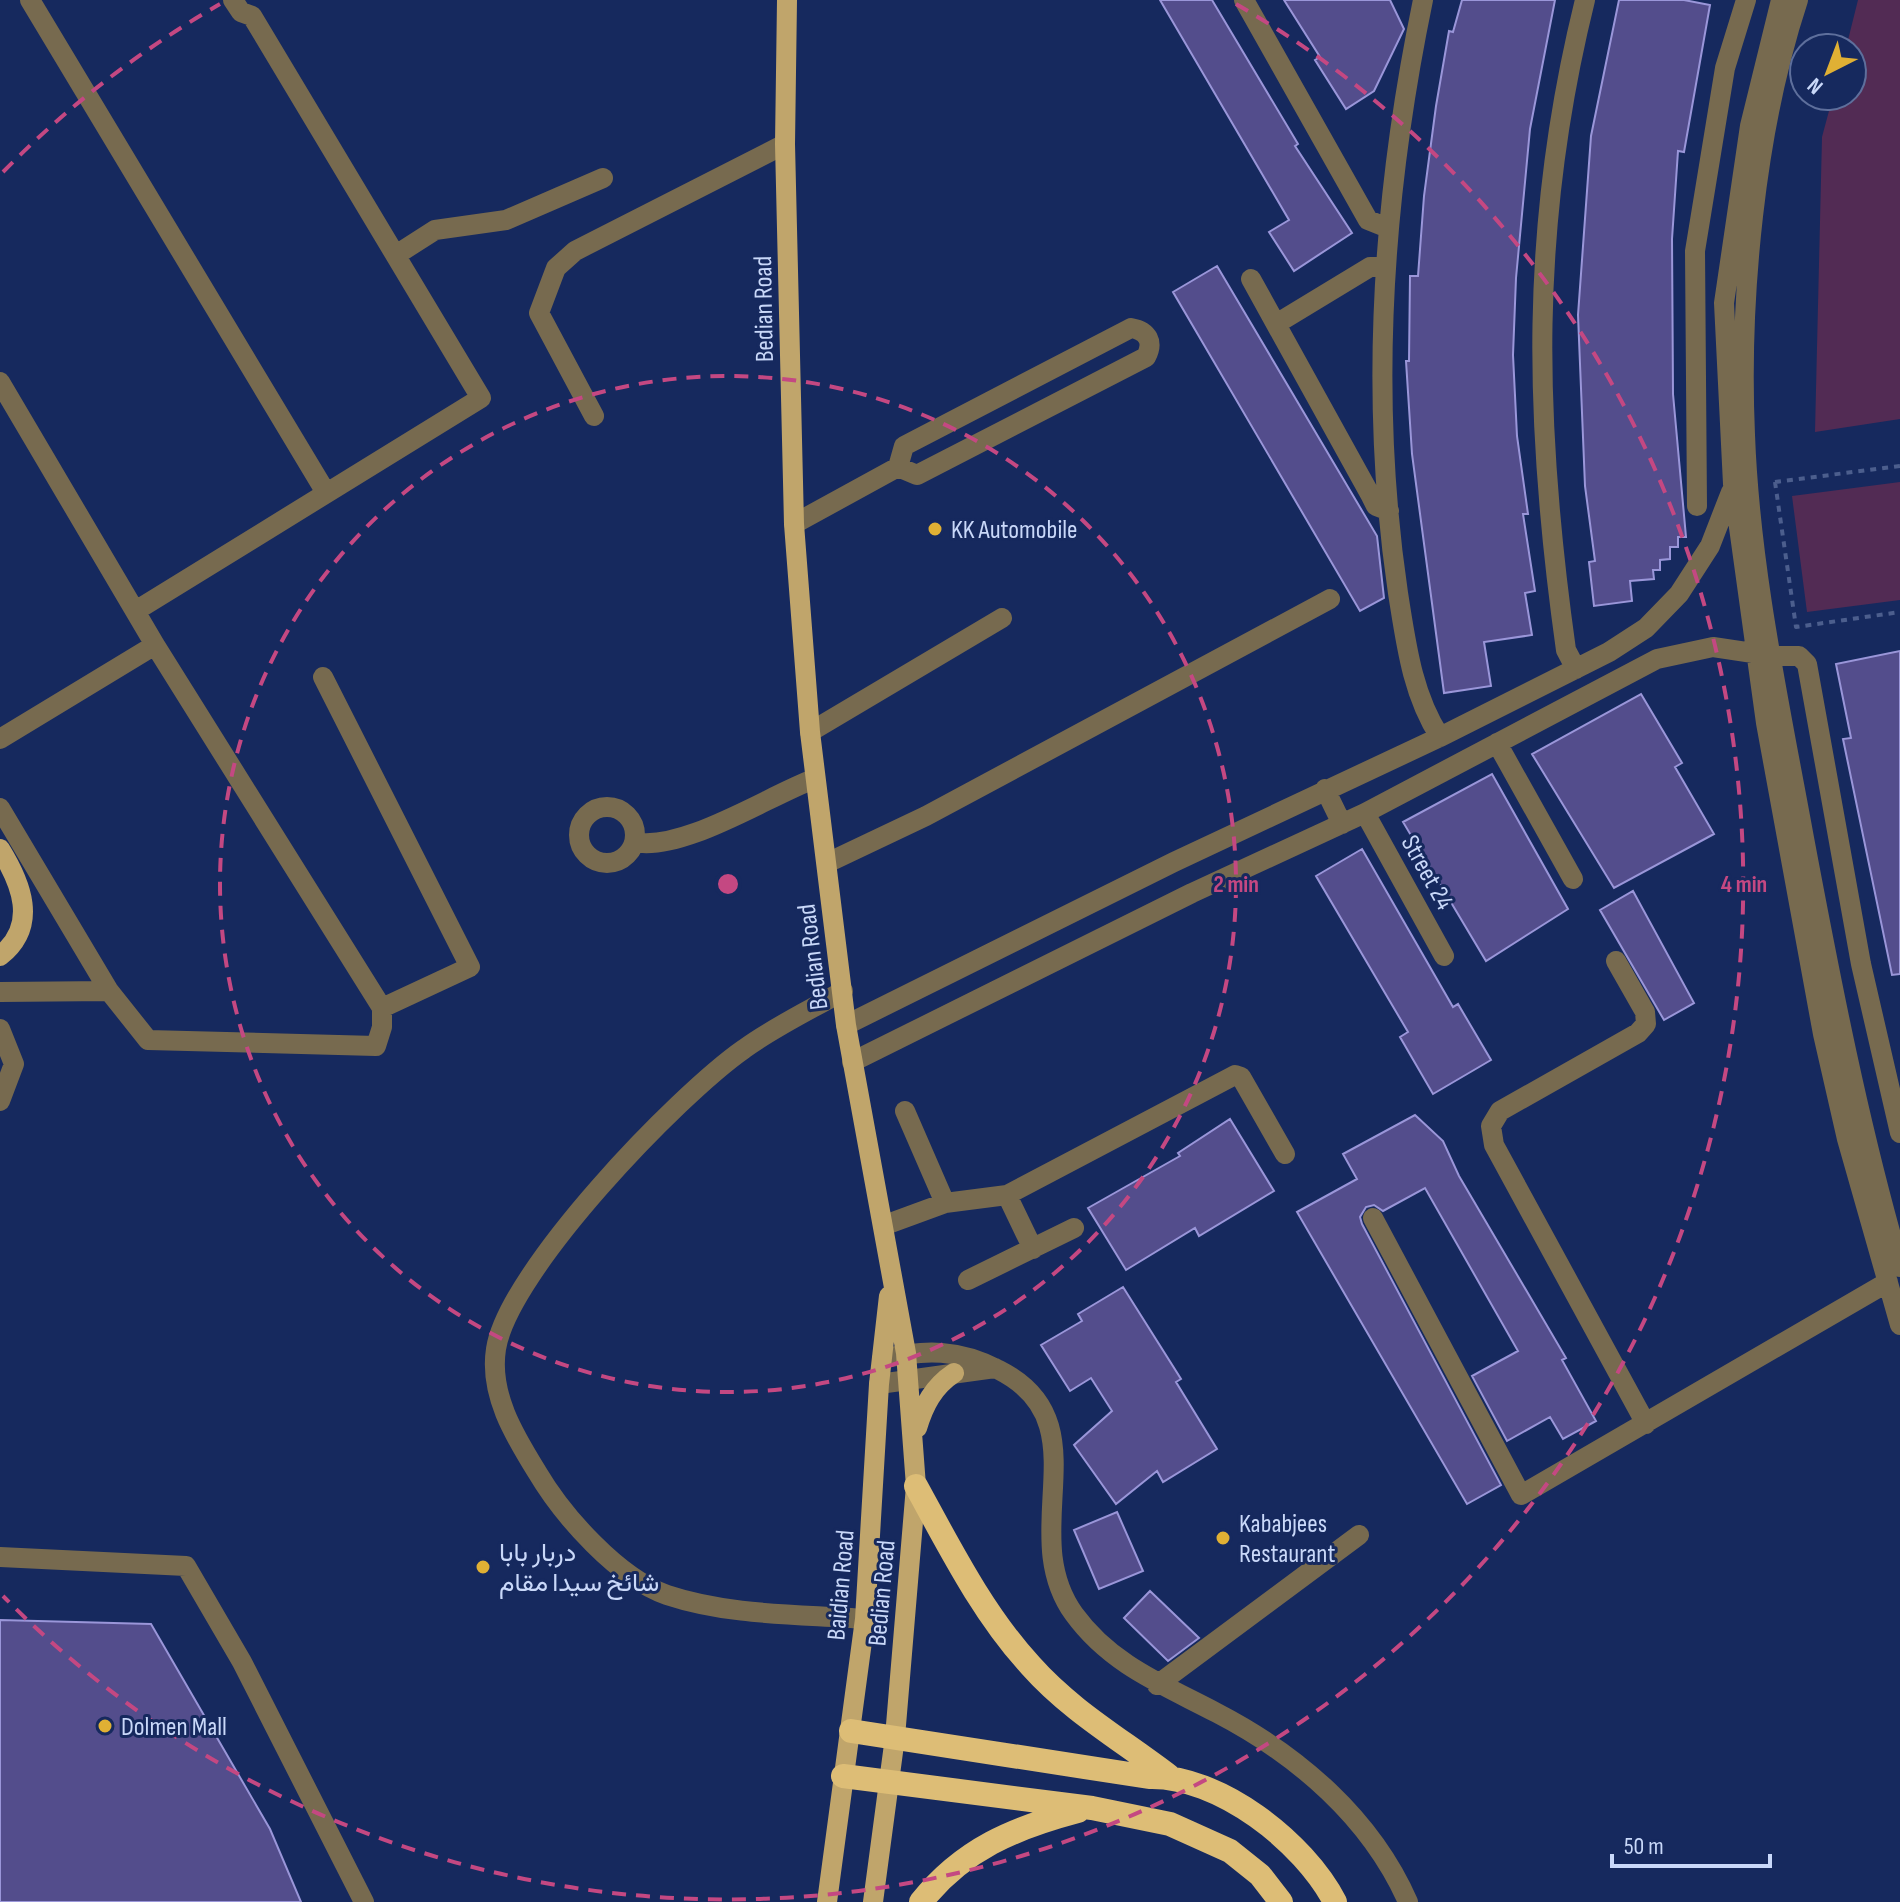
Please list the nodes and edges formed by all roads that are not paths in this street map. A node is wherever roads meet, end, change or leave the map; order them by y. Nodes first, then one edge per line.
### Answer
1 (30, 0) edge
2 (233, 0) edge
3 (787, 0) edge
4 (1244, 0) edge
5 (1423, 0) edge
6 (1585, 0) edge
7 (1746, 0) edge
8 (1781, 0) edge
9 (1798, 0) edge
10 (785, 144) junction
11 (603, 178) dead end
12 (1388, 228) junction
13 (396, 255) junction
14 (1385, 267) junction
15 (1251, 279) dead end
16 (1276, 324) junction
17 (0, 382) edge
18 (594, 416) dead end
19 (898, 467) junction
20 (1742, 485) junction
21 (325, 491) junction
22 (1697, 506) dead end
23 (1389, 511) junction
24 (794, 524) junction
25 (1710, 546) junction
26 (1750, 561) junction
27 (1330, 599) dead end
28 (137, 610) junction
29 (1002, 618) dead end
30 (155, 645) junction
31 (1609, 652) junction
32 (1765, 655) junction
33 (1576, 669) junction
34 (323, 677) dead end
35 (1622, 677) junction
36 (810, 732) junction
37 (1440, 737) junction
38 (0, 739) edge
39 (1497, 743) junction
40 (814, 779) junction
41 (1325, 789) junction
42 (0, 808) edge
43 (1365, 813) junction
44 (1342, 824) junction
45 (634, 842) dead end
46 (0, 849) edge
47 (1174, 862) junction
48 (827, 863) junction
49 (35, 865) junction
50 (16, 875) junction
51 (1573, 879) dead end
52 (1192, 893) junction
53 (0, 956) edge
54 (1444, 956) dead end
55 (1616, 961) dead end
56 (109, 991) junction
57 (843, 991) junction
58 (0, 992) edge
59 (382, 1008) junction
60 (846, 1025) junction
61 (0, 1029) edge
62 (852, 1062) junction
63 (0, 1101) edge
64 (905, 1111) dead end
65 (1900, 1133) edge
66 (1285, 1154) dead end
67 (1007, 1195) junction
68 (945, 1203) junction
69 (1373, 1218) dead end
70 (885, 1225) junction
71 (1074, 1228) dead end
72 (1033, 1249) junction
73 (892, 1272) junction
74 (1894, 1274) edge
75 (968, 1280) dead end
76 (1900, 1325) edge
77 (906, 1353) junction
78 (882, 1359) junction
79 (995, 1368) junction
80 (954, 1373) junction
81 (910, 1378) junction
82 (879, 1384) junction
83 (1646, 1424) junction
84 (915, 1445) junction
85 (916, 1486) junction
86 (1359, 1535) dead end
87 (0, 1557) edge
88 (865, 1619) junction
89 (1157, 1685) junction
90 (851, 1731) junction
91 (895, 1737) junction
92 (843, 1776) junction
93 (1169, 1776) junction
94 (889, 1782) junction
95 (1092, 1808) junction
96 (364, 1902) edge
97 (827, 1902) edge
98 (873, 1902) edge
99 (921, 1902) edge
100 (1281, 1902) edge
101 (1335, 1902) edge
102 (1408, 1902) edge

1 - 21 street
2 - 13 street
3 - 10 main road, Bedian Road
4 - 12 street
5 - 12 street
6 - 33 street
7 - 22 street
8 - 20 street
9 - 20 street
10 - 18 street
10 - 24 main road, Bedian Road
11 - 13 street
12 - 14 street
13 - 21 street
14 - 16 street
14 - 23 street
15 - 16 street
16 - 23 street
17 - 28 street
19 - 19 street
19 - 24 street
20 - 25 street
20 - 26 street
21 - 28 street
23 - 37 street
24 - 36 main road, Bedian Road
25 - 26 street
25 - 31 street
26 - 32 street
27 - 48 street
28 - 30 street
29 - 36 street
30 - 38 street
30 - 59 street
31 - 33 street
31 - 35 street
32 - 35 street
32 - 65 street
32 - 74 street
33 - 37 street
34 - 59 street
35 - 39 street
36 - 40 main road, Bedian Road
37 - 41 street
39 - 43 street
39 - 51 street
40 - 45 street
40 - 48 main road, Bedian Road
41 - 44 street
41 - 47 street
42 - 49 street
43 - 44 street
43 - 54 street, Street 24
44 - 52 street
46 - 50 main road
47 - 52 street
47 - 60 street
48 - 57 main road, Bedian Road
49 - 50 street
49 - 56 street
50 - 53 main road
52 - 62 street
55 - 83 street
56 - 58 street
56 - 59 street
57 - 60 main road, Bedian Road
57 - 88 street
60 - 62 main road, Bedian Road
61 - 63 street
62 - 70 main road, Bedian Road
64 - 68 street
66 - 67 street
67 - 68 street
67 - 72 street
68 - 70 street
69 - 83 street
70 - 73 main road, Bedian Road
71 - 72 street
72 - 75 street
73 - 77 main road, Bedian Road
73 - 78 main road, Baidian Road
74 - 76 street
74 - 83 street
77 - 78 street
77 - 79 street
77 - 81 main road, Bedian Road
78 - 82 main road, Baidian Road
79 - 80 street
79 - 89 street
80 - 81 street
80 - 84 main road
81 - 82 street
81 - 84 main road, Bedian Road
82 - 88 main road, Baidian Road
84 - 85 main road, Bedian Road
85 - 91 main road, Bedian Road
85 - 93 highway
86 - 89 street
87 - 96 street
88 - 90 main road, Baidian Road
89 - 102 street
90 - 91 highway
90 - 92 main road, Baidian Road
91 - 93 highway
91 - 94 main road, Bedian Road
92 - 94 highway
92 - 97 main road, Baidian Road
93 - 101 highway
94 - 95 highway
94 - 98 main road, Bedian Road
95 - 99 highway
95 - 100 highway

